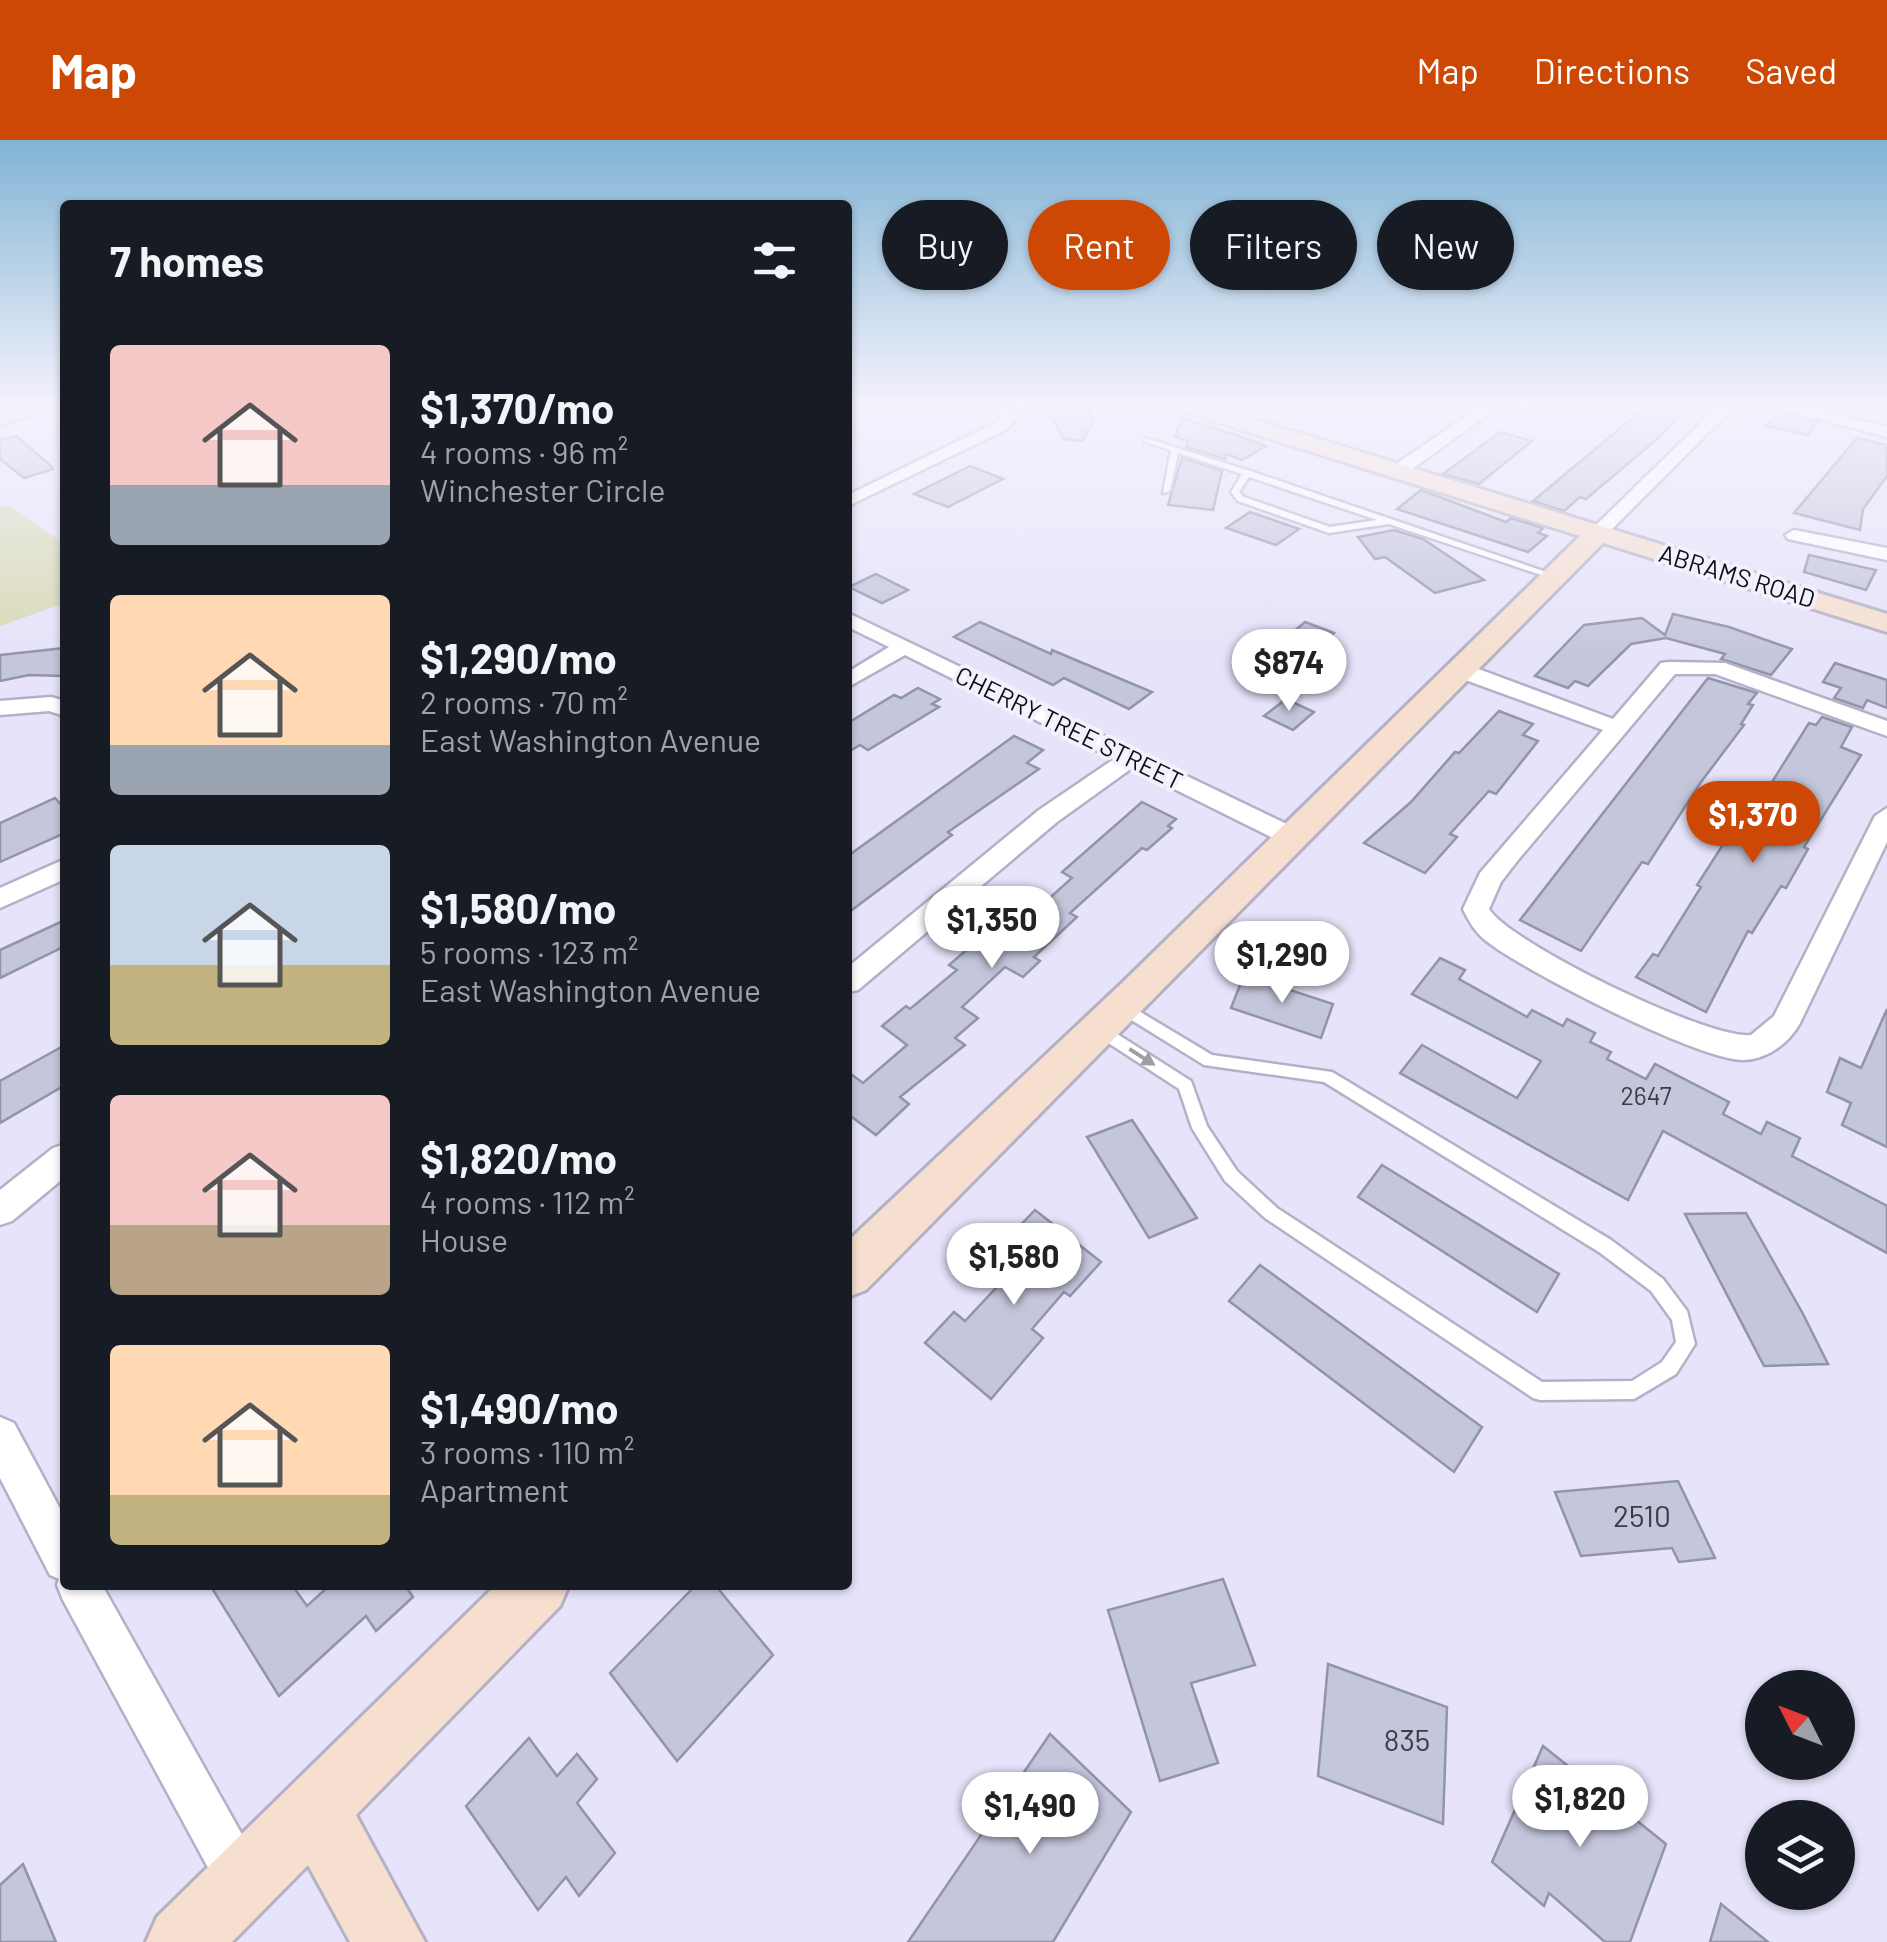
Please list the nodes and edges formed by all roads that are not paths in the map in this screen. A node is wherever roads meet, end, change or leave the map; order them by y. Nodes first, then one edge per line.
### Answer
1 (1237, 489) edge
2 (1294, 489) edge
3 (1459, 489) edge
4 (1643, 489) edge
5 (1390, 521) junction
6 (1598, 533) junction
7 (1794, 535) dead end
8 (1887, 554) edge
9 (1553, 576) junction
10 (852, 622) edge
11 (1887, 623) edge
12 (904, 647) junction
13 (1457, 669) junction
14 (852, 679) edge
15 (60, 707) edge
16 (0, 708) edge
17 (1615, 728) junction
18 (1887, 729) edge
19 (1130, 758) junction
20 (1887, 816) edge
21 (1290, 836) junction
22 (60, 870) edge
23 (0, 899) edge
24 (852, 979) edge
25 (1110, 1018) junction
26 (1209, 1061) junction
27 (1186, 1085) junction
28 (60, 1162) edge
29 (0, 1210) edge
30 (852, 1270) edge
31 (0, 1437) edge
32 (60, 1551) edge
33 (81, 1590) edge
34 (533, 1590) edge
35 (315, 1810) junction
36 (242, 1882) junction
37 (182, 1942) edge
38 (389, 1942) edge

1 - 5 lane
2 - 5 lane
3 - 6 street, ABRAMS ROAD
4 - 6 street
5 - 9 lane
6 - 9 street
6 - 11 street, ABRAMS ROAD
7 - 8 street
9 - 13 street
10 - 12 street, CHERRY TREE STREET
12 - 14 street
12 - 19 street, CHERRY TREE STREET
13 - 17 street
13 - 21 street
15 - 16 street
17 - 18 street
17 - 20 street
19 - 21 street, CHERRY TREE STREET
19 - 24 street
21 - 25 street
22 - 23 street
25 - 26 lane
25 -> 27 lane
25 - 30 street
26 - 27 lane
26 - 27 lane
28 - 29 street
31 - 32 street
33 - 36 street
34 - 35 street
35 - 36 street
35 - 38 street
36 - 37 street

